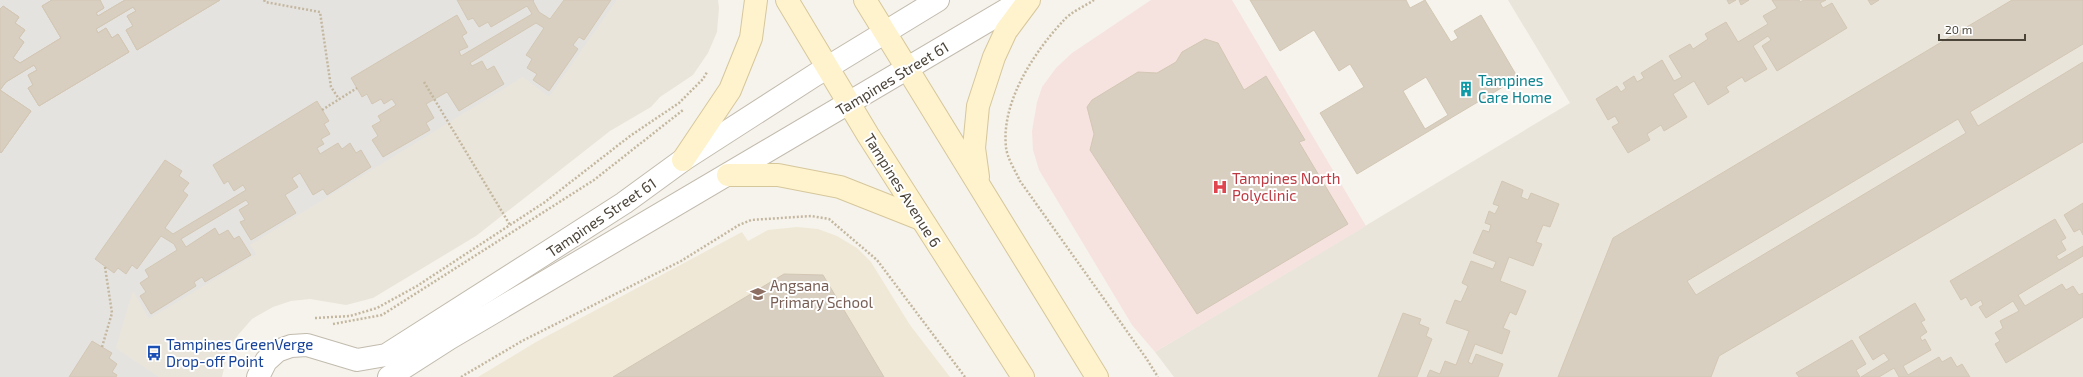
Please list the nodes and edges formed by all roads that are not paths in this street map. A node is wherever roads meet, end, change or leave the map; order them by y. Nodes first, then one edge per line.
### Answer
1 (756, 0) edge
2 (787, 0) edge
3 (865, 0) edge
4 (938, 0) edge
5 (1023, 0) edge
6 (1029, 0) edge
7 (885, 32) junction
8 (827, 68) junction
9 (907, 69) junction
10 (848, 104) junction
11 (683, 160) junction
12 (728, 174) junction
13 (979, 186) junction
14 (921, 219) junction
15 (258, 377) edge
16 (389, 377) edge
17 (1023, 377) edge
18 (1097, 377) edge

1 - 11 street
2 - 8 street, Tampines Avenue 6
3 - 7 street
4 - 7 street, Tampines Street 61
5 - 9 street, Tampines Street 61
6 - 13 street
7 - 8 street, Tampines Street 61
7 - 9 street
8 - 10 street, Tampines Avenue 6
8 - 11 street, Tampines Street 61
9 - 10 street, Tampines Street 61
9 - 13 street
10 - 12 street, Tampines Street 61
10 - 14 street, Tampines Avenue 6
11 - 15 street, Tampines Street 61
12 - 14 street
12 - 16 street, Tampines Street 61
13 - 18 street
14 - 17 street, Tampines Avenue 6

